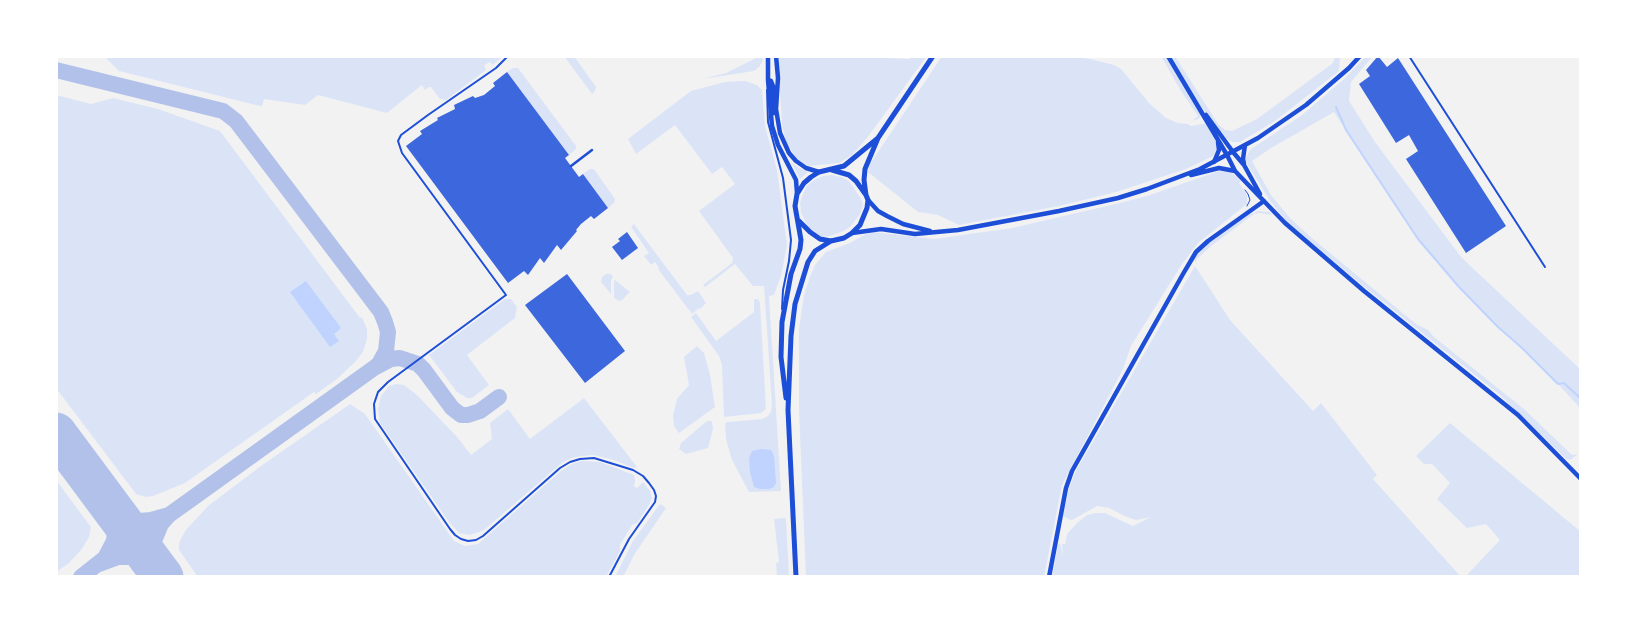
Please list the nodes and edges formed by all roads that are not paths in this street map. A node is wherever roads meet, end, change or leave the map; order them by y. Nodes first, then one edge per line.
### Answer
1 (508, 56) edge
2 (768, 56) edge
3 (776, 56) edge
4 (933, 56) edge
5 (1168, 56) edge
6 (1360, 56) edge
7 (1409, 56) edge
8 (768, 80) junction
9 (1185, 87) junction
10 (780, 133) junction
11 (878, 138) junction
12 (1217, 139) junction
13 (1245, 145) junction
14 (592, 150) dead end
15 (1233, 152) junction
16 (1227, 155) junction
17 (1214, 162) junction
18 (1244, 165) junction
19 (571, 166) dead end
20 (832, 170) junction
21 (1235, 171) junction
22 (819, 172) junction
23 (1177, 179) junction
24 (798, 194) junction
25 (867, 197) junction
26 (1264, 201) junction
27 (798, 218) junction
28 (934, 232) junction
29 (852, 233) junction
30 (830, 240) junction
31 (1545, 267) dead end
32 (782, 322) junction
33 (788, 410) junction
34 (1581, 479) edge
35 (609, 577) edge
36 (796, 577) edge
37 (1048, 577) edge

1 - 35 lane
2 - 8 main road
3 - 10 main road
4 - 11 main road
5 - 9 main road
6 - 13 main road
7 - 31 lane
8 - 10 main road
8 - 24 main road
8 - 32 lane
9 - 12 main road
9 - 15 main road
10 - 22 main road
11 - 20 main road
11 - 25 main road
12 - 16 main road
12 - 17 main road
13 - 15 main road
13 - 18 main road
14 - 19 street
15 - 16 main road
15 - 18 main road
16 - 17 main road
16 - 21 main road
17 - 23 main road
18 - 26 main road
20 - 22 main road
20 - 25 main road
21 - 23 main road
21 - 26 main road
22 - 24 main road
23 - 28 main road
24 - 27 main road
25 - 28 main road
25 - 29 main road
26 - 34 main road
26 - 37 main road
27 - 30 main road
27 - 32 main road
28 - 29 main road
29 - 30 main road
30 - 33 main road
32 - 33 main road
33 - 36 main road

